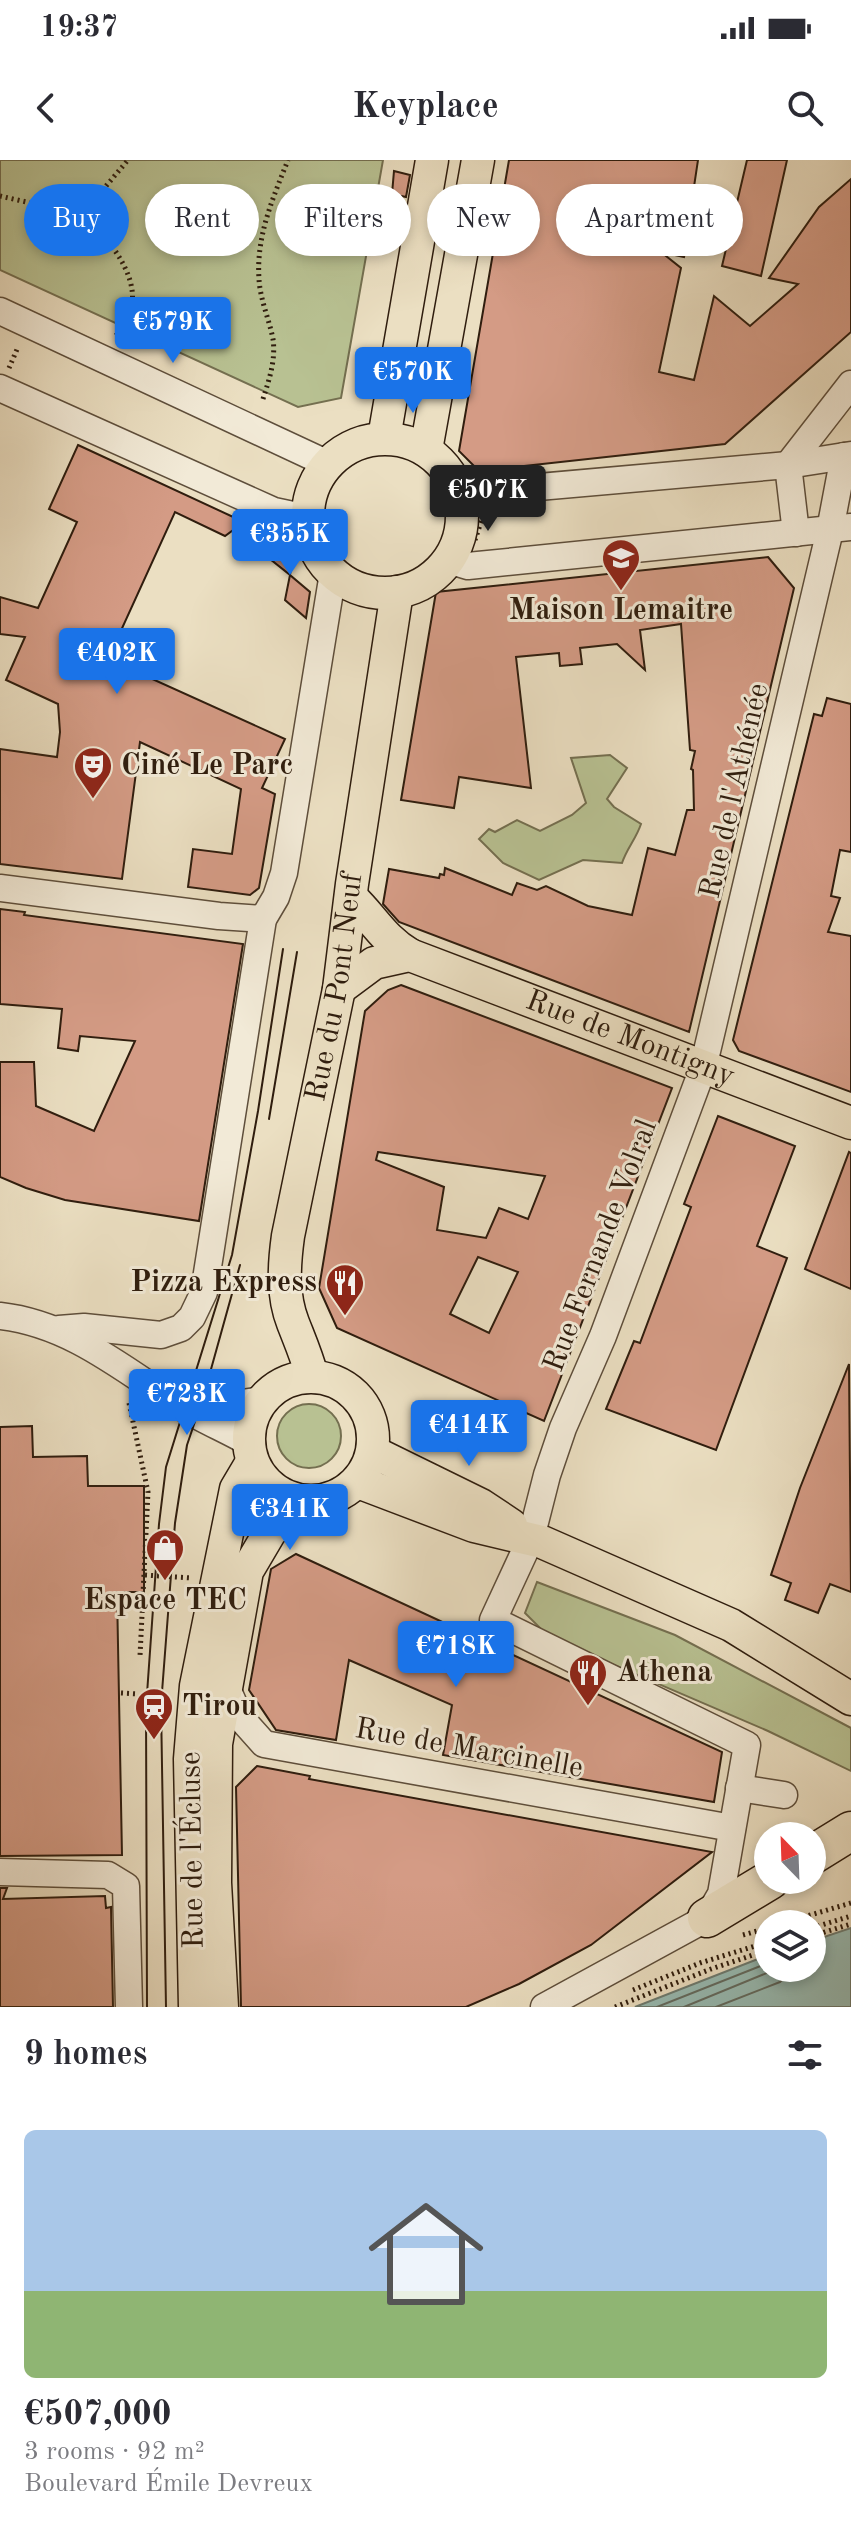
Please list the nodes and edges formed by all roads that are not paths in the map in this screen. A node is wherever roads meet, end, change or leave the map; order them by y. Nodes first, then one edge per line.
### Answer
1 (432, 160) edge
2 (478, 160) edge
3 (0, 311) edge
4 (851, 384) edge
5 (0, 388) edge
6 (384, 438) junction
7 (426, 450) junction
8 (847, 456) edge
9 (328, 464) junction
10 (788, 465) junction
11 (475, 493) junction
12 (307, 518) junction
13 (840, 528) edge
14 (796, 533) junction
15 (458, 563) junction
16 (333, 573) junction
17 (397, 592) junction
18 (0, 888) edge
19 (351, 897) junction
20 (263, 919) junction
21 (410, 955) junction
22 (339, 989) junction
23 (703, 1068) junction
24 (851, 1123) edge
25 (0, 1316) edge
26 (59, 1329) junction
27 (312, 1376) junction
28 (145, 1380) junction
29 (262, 1400) junction
30 (250, 1452) junction
31 (373, 1452) junction
32 (358, 1482) junction
33 (301, 1502) junction
34 (531, 1538) junction
35 (226, 1686) junction
36 (851, 1699) edge
37 (739, 1788) junction
38 (784, 1795) dead end
39 (732, 1828) junction
40 (851, 1831) edge
41 (826, 1846) edge
42 (0, 1872) edge
43 (754, 1890) edge
44 (707, 1918) junction
45 (129, 2007) edge
46 (195, 2007) edge
47 (222, 2007) edge
48 (544, 2007) edge

1 - 6 main road
2 - 7 main road
3 - 9 street
4 - 10 street
5 - 12 street
6 - 7 main road
6 - 9 main road
7 - 11 main road
8 - 10 street
8 - 13 street, Rue de l'Athénée
9 - 12 main road
10 - 11 street
10 - 14 street
11 - 15 main road
12 - 16 main road
13 - 14 street
13 - 23 street, Rue de l'Athénée
14 - 15 street
15 - 17 main road
16 - 17 main road
16 - 20 street
17 - 19 main road, Rue du Pont Neuf
18 - 20 street
19 - 21 main road, Rue de Montigny
19 - 22 main road, Rue du Pont Neuf
20 - 26 street
21 - 22 main road
21 - 23 main road, Rue de Montigny
22 - 27 main road, Rue du Pont Neuf
23 - 24 main road, Rue de Montigny
23 - 34 street, Rue Fernande Volral
25 - 26 street
26 - 28 street
27 - 29 main road
27 - 31 main road
28 - 29 street
28 - 30 street
29 - 30 main road
30 - 33 main road
30 - 46 main road, Rue de l'Écluse
31 - 32 main road
31 - 34 main road
32 - 33 main road
32 - 34 main road
33 - 35 main road, Rue de l'Écluse
34 - 36 main road
34 - 37 street, Rue Fernande Volral
35 - 39 street, Rue de Marcinelle
35 - 47 main road, Rue de l'Écluse
37 - 38 street
37 - 39 street
39 - 44 street
40 - 41 highway
42 - 45 street
43 - 44 highway
44 - 48 street

